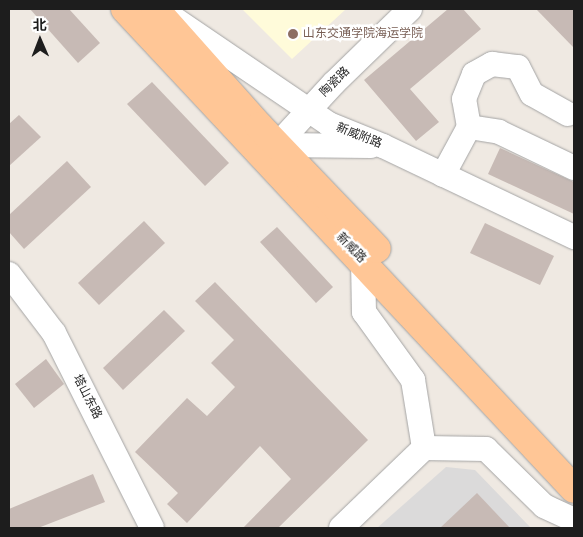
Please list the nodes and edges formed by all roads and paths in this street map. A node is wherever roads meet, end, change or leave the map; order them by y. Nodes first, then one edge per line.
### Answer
1 (125, 9) edge
2 (155, 9) edge
3 (160, 9) edge
4 (410, 9) edge
5 (307, 111) junction
6 (568, 114) dead end
7 (470, 127) junction
8 (383, 146) junction
9 (271, 152) junction
10 (574, 168) edge
11 (444, 175) junction
12 (574, 237) edge
13 (363, 261) junction
14 (9, 274) edge
15 (424, 448) junction
16 (574, 464) edge
17 (574, 489) edge
18 (544, 506) junction
19 (574, 520) edge
20 (152, 528) edge
21 (341, 528) edge
22 (562, 528) edge

1 - 9 main road, 新威路
2 - 9 main road, 新威路
3 - 5 street, 新威附路
4 - 5 street, 陶瓷路
5 - 8 street, 新威附路
5 - 9 street, 陶瓷路
6 - 7 street
7 - 10 street
7 - 11 street
8 - 9 street
8 - 11 street, 新威附路
9 - 13 main road, 新威路
9 - 16 main road, 新威路
11 - 12 street, 新威附路
13 - 15 street
13 - 17 main road, 新威路
14 - 20 street, 塔山东路
15 - 18 street
15 - 21 street
18 - 19 street
18 - 22 street

